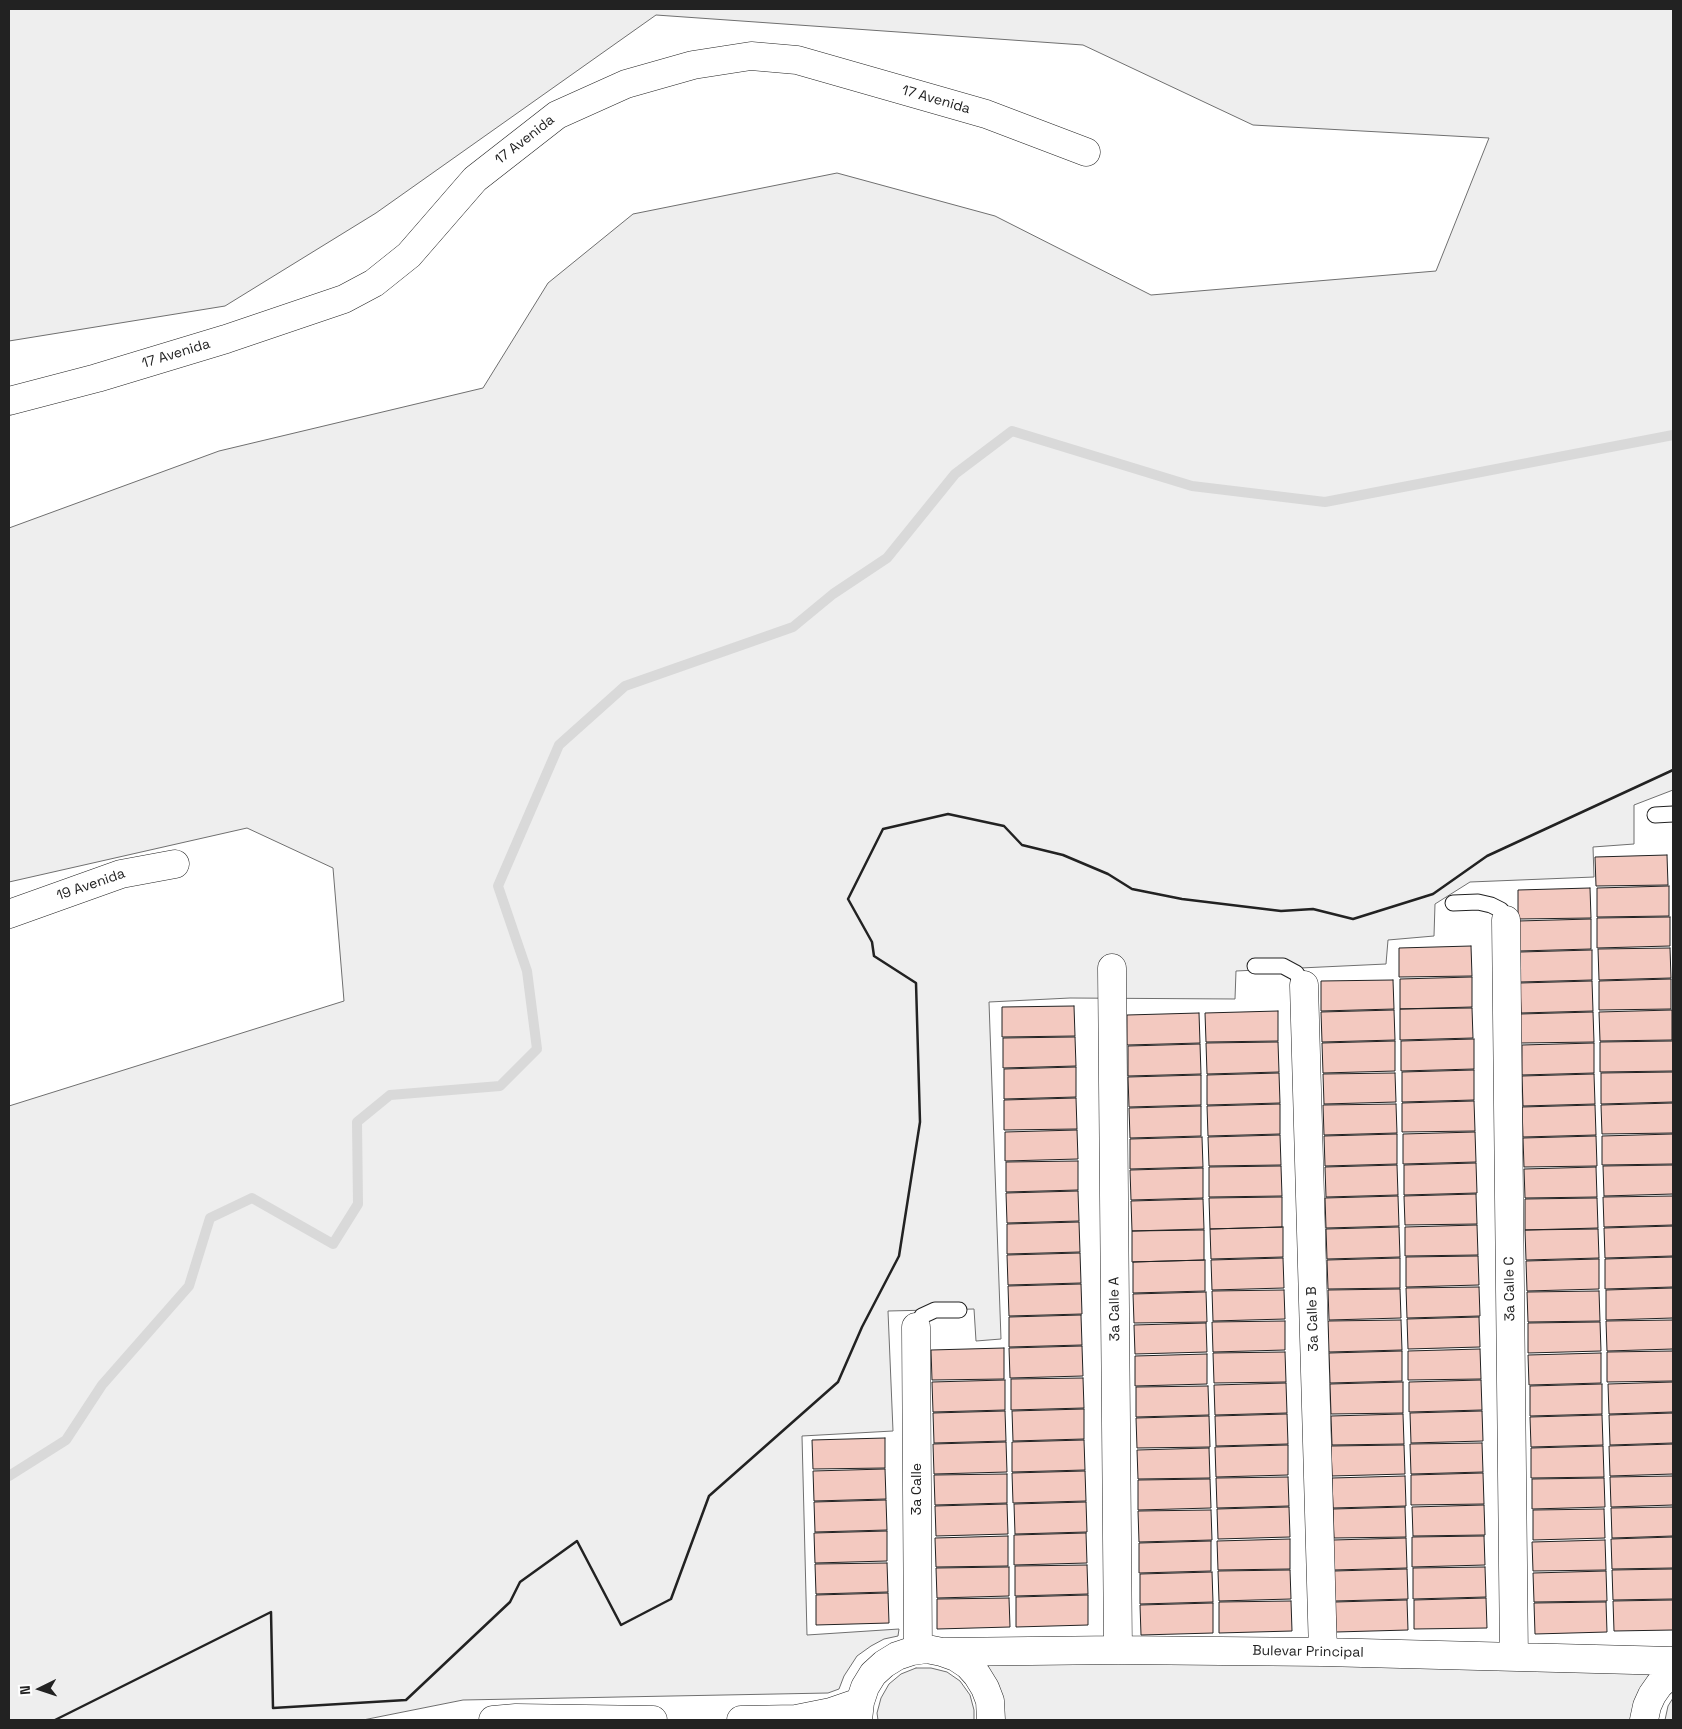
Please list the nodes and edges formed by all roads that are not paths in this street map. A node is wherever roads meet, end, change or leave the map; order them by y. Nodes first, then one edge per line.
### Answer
1 (1086, 152) dead end
2 (9, 401) edge
3 (1673, 814) edge
4 (1655, 815) dead end
5 (175, 864) dead end
6 (1453, 902) dead end
7 (9, 914) edge
8 (1506, 920) joint
9 (1255, 966) dead end
10 (1112, 968) dead end
11 (1304, 985) joint
12 (959, 1310) dead end
13 (916, 1327) joint
14 (1118, 1650) junction
15 (930, 1651) junction
16 (1323, 1652) junction
17 (1514, 1657) junction
18 (1673, 1661) edge
19 (1673, 1672) edge
20 (859, 1711) edge
21 (508, 1719) edge
22 (800, 1719) edge
23 (653, 1720) edge
24 (741, 1720) edge
25 (991, 1720) edge
26 (1644, 1720) edge

1 - 2 street, 17 Avenida
3 - 4 lane
5 - 7 street, 19 Avenida
6 - 8 lane
8 - 17 street, 3a Calle C
9 - 11 lane
10 - 14 street, 3a Calle A
11 - 16 street, 3a Calle B
12 - 13 lane
13 - 15 street, 3a Calle
14 - 15 street, Bulevar Principal
14 - 16 street, Bulevar Principal
15 - 20 street, Bulevar Principal
15 - 25 street
16 - 17 street, Bulevar Principal
17 - 18 street, Bulevar Principal
19 - 26 street
20 - 22 street
21 - 23 street
22 - 24 street

